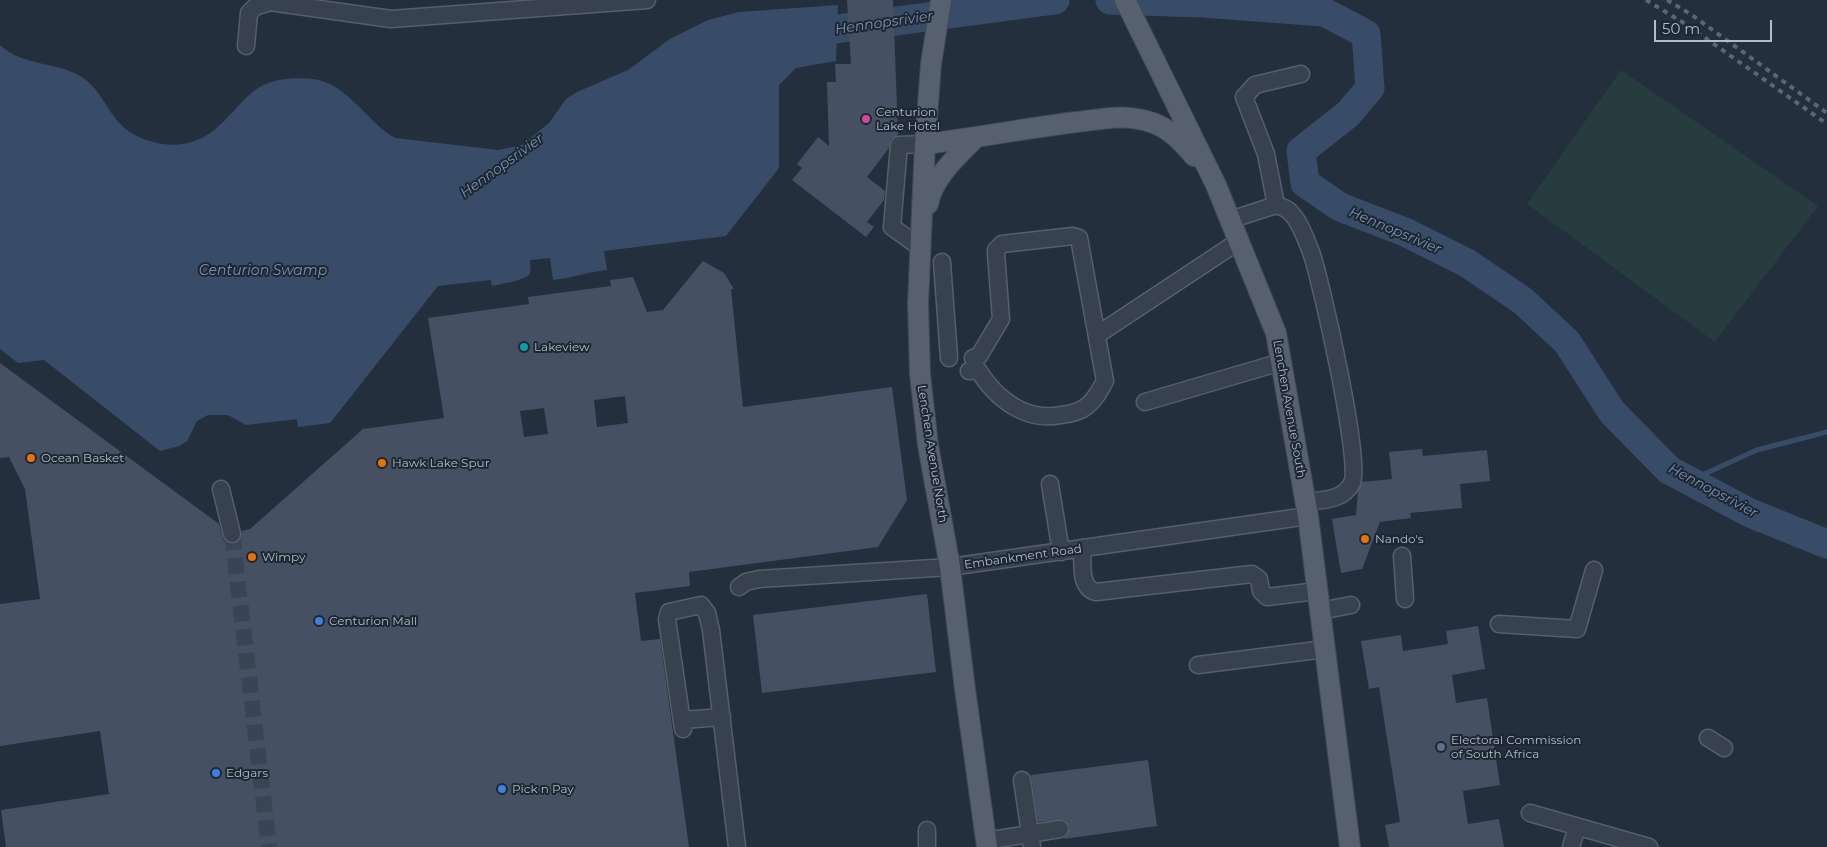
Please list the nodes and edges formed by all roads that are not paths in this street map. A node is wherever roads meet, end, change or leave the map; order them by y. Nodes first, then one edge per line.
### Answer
1 (647, 0) edge
2 (941, 0) edge
3 (1126, 0) edge
4 (246, 46) dead end
5 (1301, 74) dead end
6 (975, 138) junction
7 (925, 144) junction
8 (1216, 185) junction
9 (1276, 205) junction
10 (1230, 220) junction
11 (1239, 241) junction
12 (921, 248) junction
13 (942, 262) dead end
14 (1097, 335) junction
15 (949, 358) dead end
16 (1281, 362) junction
17 (1145, 402) dead end
18 (1050, 484) dead end
19 (222, 489) dead end
20 (1306, 509) junction
21 (232, 534) tunnel mouth
22 (1082, 549) junction
23 (1061, 552) junction
24 (1402, 556) dead end
25 (950, 567) junction
26 (1594, 570) dead end
27 (739, 587) dead end
28 (1405, 599) dead end
29 (1318, 601) junction
30 (1351, 606) dead end
31 (1499, 624) dead end
32 (1325, 649) junction
33 (1198, 665) dead end
34 (722, 717) junction
35 (1708, 738) dead end
36 (1724, 748) dead end
37 (1022, 780) dead end
38 (1530, 813) dead end
39 (1577, 827) junction
40 (1060, 829) dead end
41 (927, 830) dead end
42 (1030, 841) edge
43 (1613, 842) edge
44 (987, 844) edge
45 (738, 847) edge
46 (926, 847) edge
47 (1350, 847) edge
48 (1571, 847) edge
49 (1649, 847) edge

1 - 4 street
2 - 7 main road, Lenchen Avenue North
3 - 8 main road, Lenchen Avenue South
5 - 9 street
6 - 7 main road
6 - 8 main road
6 - 12 main road
7 - 12 main road, Lenchen Avenue North
7 - 12 street
8 - 10 main road, Lenchen Avenue South
9 - 10 street
9 - 20 street, Embankment Road
10 - 11 main road, Lenchen Avenue South
11 - 14 street
11 - 16 main road, Lenchen Avenue South
12 - 25 main road, Lenchen Avenue North
13 - 15 street
14 - 14 street
16 - 17 street
16 - 20 main road, Lenchen Avenue South
18 - 23 street
19 - 21 street
20 - 22 street, Embankment Road
20 - 29 main road, Lenchen Avenue South
22 - 23 street, Embankment Road
22 - 29 street
23 - 25 street, Embankment Road
24 - 28 street
25 - 27 street, Embankment Road
25 - 44 main road, Lenchen Avenue North
26 - 31 street
29 - 30 street
29 - 32 main road, Lenchen Avenue South
32 - 33 street
32 - 47 main road, Lenchen Avenue South
34 - 34 street
34 - 45 street
35 - 36 street
37 - 42 street
38 - 39 street
39 - 43 street
39 - 48 street
40 - 42 street
41 - 46 street
42 - 44 street
43 - 49 street

